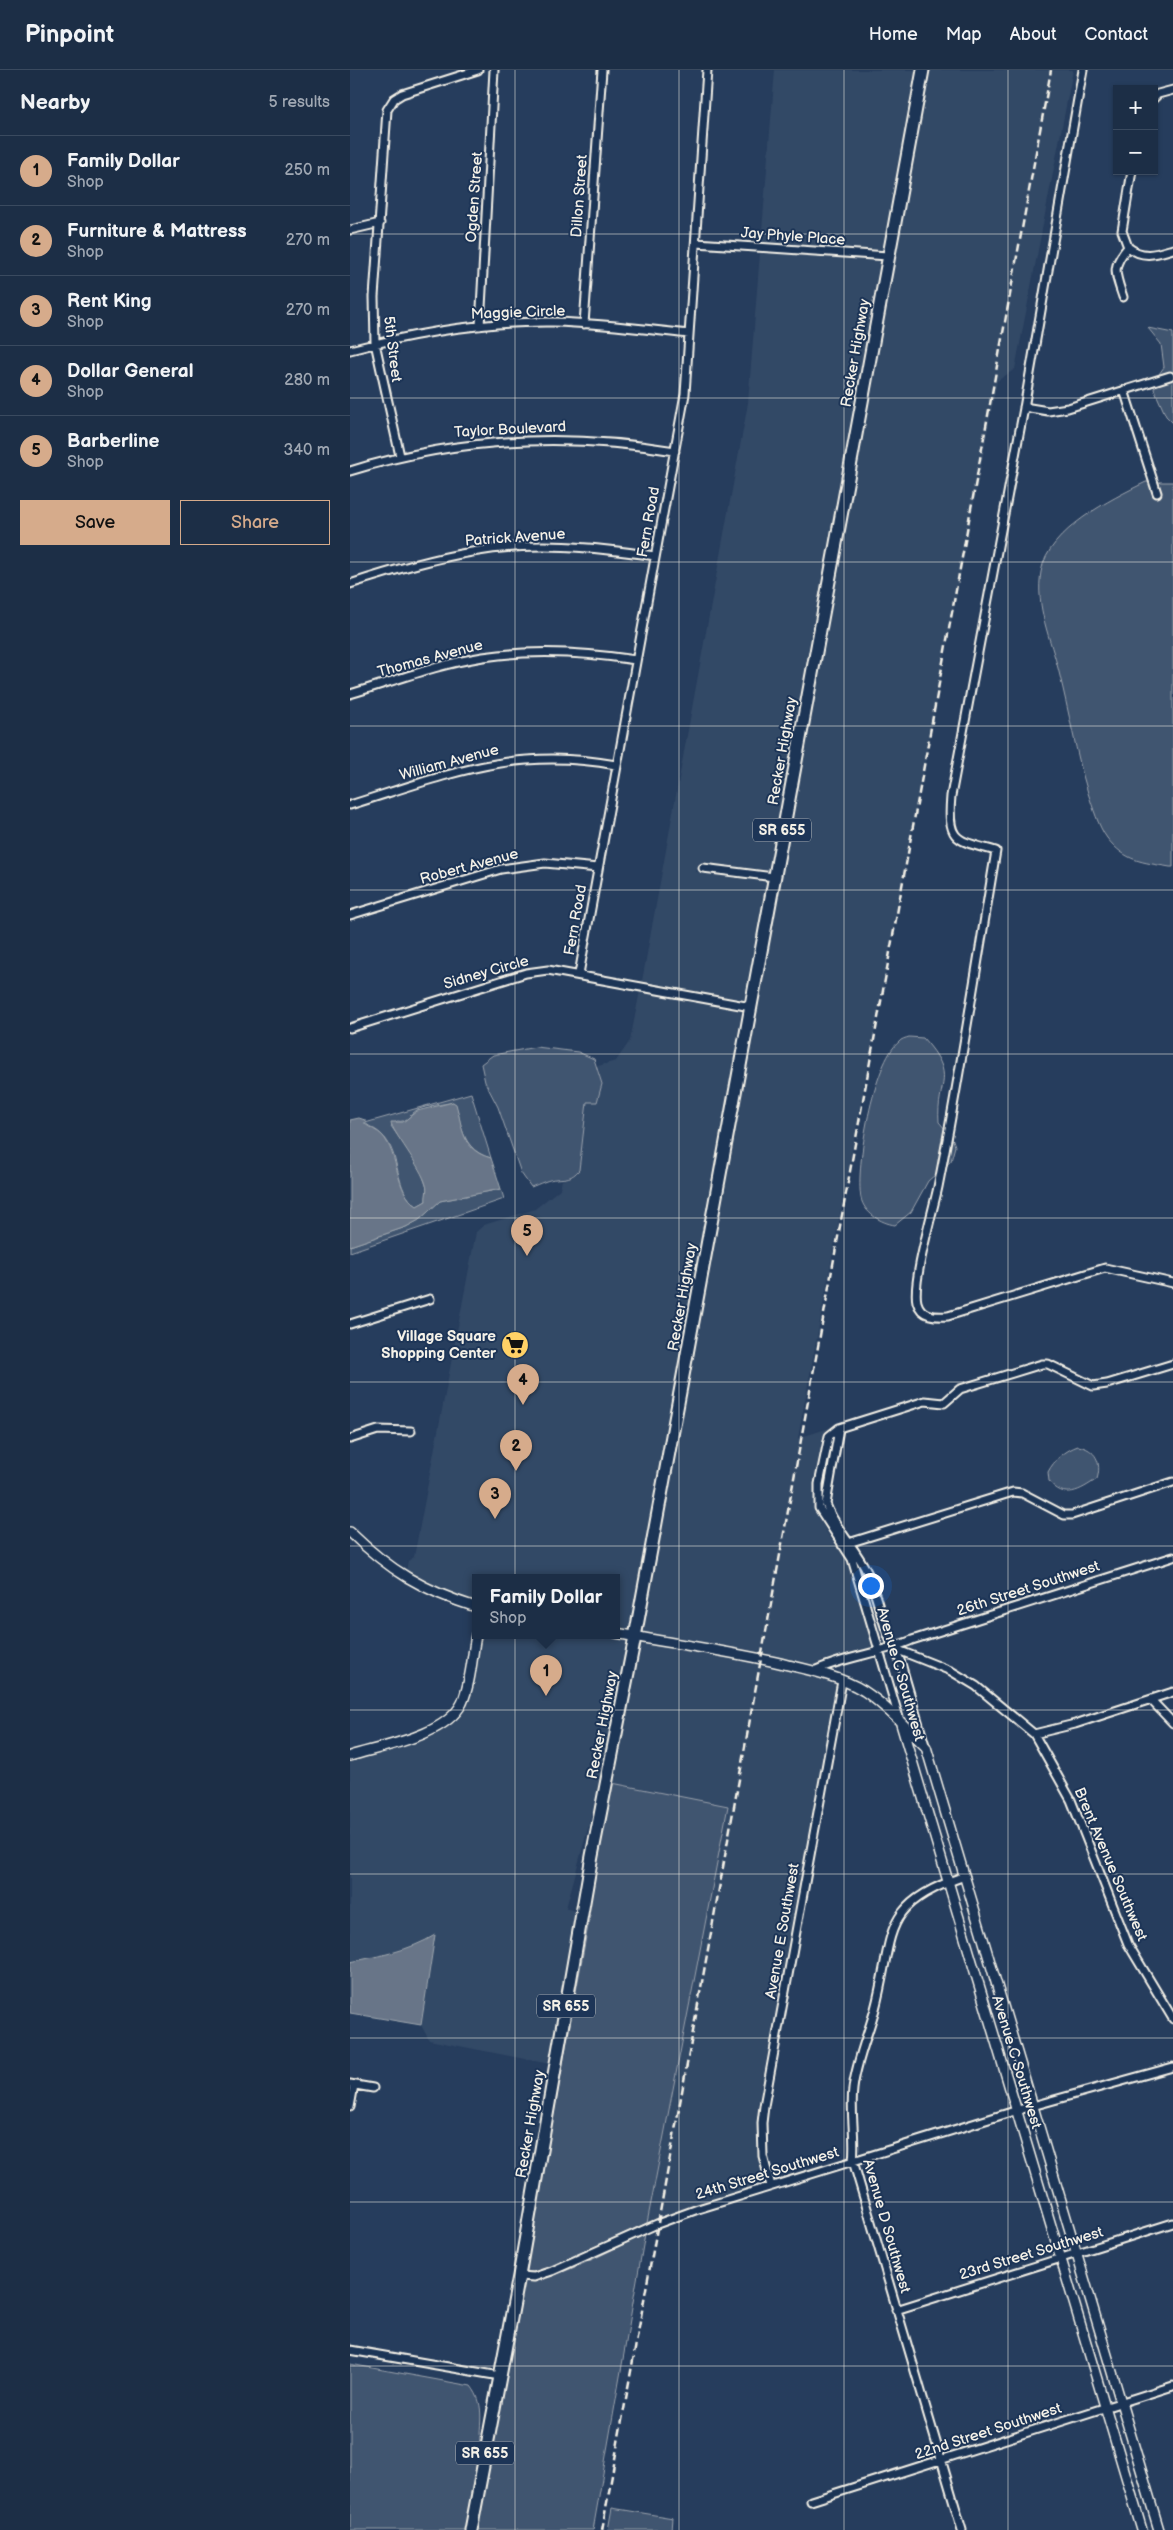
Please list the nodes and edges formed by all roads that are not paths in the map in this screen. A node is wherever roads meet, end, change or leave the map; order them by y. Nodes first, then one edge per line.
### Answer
1 (478, 70) edge
2 (494, 70) edge
3 (602, 70) edge
4 (707, 70) edge
5 (923, 70) edge
6 (1083, 70) edge
7 (1173, 90) edge
8 (1158, 94) edge
9 (1131, 175) edge
10 (380, 222) junction
11 (350, 230) edge
12 (696, 244) junction
13 (1128, 247) junction
14 (1173, 249) edge
15 (888, 256) junction
16 (1123, 297) dead end
17 (584, 324) junction
18 (480, 326) junction
19 (690, 334) junction
20 (375, 343) junction
21 (350, 350) edge
22 (1170, 376) dead end
23 (1124, 390) junction
24 (1024, 407) junction
25 (675, 451) junction
26 (400, 456) junction
27 (350, 471) edge
28 (1157, 493) dead end
29 (655, 556) junction
30 (350, 584) edge
31 (636, 660) junction
32 (350, 694) edge
33 (616, 764) junction
34 (350, 805) edge
35 (598, 868) junction
36 (703, 868) dead end
37 (774, 877) junction
38 (350, 915) edge
39 (580, 974) junction
40 (751, 1007) junction
41 (350, 1028) edge
42 (1173, 1284) edge
43 (430, 1299) dead end
44 (350, 1324) edge
45 (1173, 1364) edge
46 (839, 1428) junction
47 (411, 1431) dead end
48 (350, 1439) edge
49 (1173, 1482) edge
50 (350, 1532) edge
51 (850, 1542) junction
52 (842, 1545) junction
53 (1173, 1557) edge
54 (472, 1606) edge
55 (620, 1634) edge
56 (635, 1637) junction
57 (475, 1639) edge
58 (893, 1648) junction
59 (881, 1652) junction
60 (814, 1671) junction
61 (842, 1681) junction
62 (1173, 1692) edge
63 (1151, 1700) junction
64 (1173, 1723) edge
65 (901, 1724) junction
66 (1034, 1734) junction
67 (926, 1747) junction
68 (350, 1756) edge
69 (965, 1876) junction
70 (948, 1882) junction
71 (1173, 2019) edge
72 (1173, 2067) edge
73 (352, 2084) edge
74 (374, 2088) dead end
75 (350, 2107) edge
76 (1034, 2107) junction
77 (1018, 2110) junction
78 (853, 2161) junction
79 (771, 2186) junction
80 (1173, 2223) edge
81 (1077, 2253) junction
82 (1061, 2258) junction
83 (519, 2276) junction
84 (896, 2310) junction
85 (350, 2350) edge
86 (500, 2376) junction
87 (1173, 2386) edge
88 (1121, 2402) junction
89 (1106, 2408) junction
90 (941, 2460) junction
91 (812, 2501) dead end
92 (471, 2530) edge
93 (962, 2530) edge
94 (1142, 2530) edge
95 (1159, 2530) edge

1 - 10 street, 5th Street
2 - 18 street, Ogden Street
3 - 17 street, Dillon Street
4 - 12 street, Fern Road
5 - 15 main road, Recker Highway / SR 655
6 - 24 street
7 - 8 street
9 - 13 street
10 - 11 street
10 - 20 street, 5th Street
12 - 15 street, Jay Phyle Place
12 - 19 street, Fern Road
13 - 14 street
13 - 16 street
15 - 37 main road, Recker Highway / SR 655
17 - 18 street, Maggie Circle
17 - 19 street, Maggie Circle
18 - 20 street, Maggie Circle
19 - 25 street, Fern Road
20 - 21 street, Maggie Circle
20 - 26 street, 5th Street
22 - 23 street
23 - 24 street
23 - 28 street
24 - 42 street
25 - 26 street, Taylor Boulevard
25 - 29 street, Fern Road
26 - 27 street, Taylor Boulevard
29 - 30 street, Patrick Avenue
29 - 31 street, Fern Road
31 - 32 street, Thomas Avenue
31 - 33 street, Fern Road
33 - 34 street, William Avenue
33 - 35 street, Fern Road
35 - 38 street, Robert Avenue
35 - 39 street, Fern Road
36 - 37 street
37 - 40 main road, Recker Highway / SR 655
39 - 40 street, Sidney Circle
39 - 41 street, Sidney Circle
40 - 56 main road, Recker Highway / SR 655
43 - 44 street
45 - 46 street
46 - 51 street, Avenue C Southwest
46 - 52 street, Avenue C Southwest
47 - 48 street
49 - 51 street
50 - 54 street
51 - 52 street
51 - 58 street, Avenue C Southwest
52 - 59 street, Avenue C Southwest
53 - 58 street, 26th Street Southwest
55 - 56 street
56 - 60 street
56 - 83 main road, Recker Highway / SR 655
57 - 68 street
58 - 59 street
58 - 66 street, Brent Avenue Southwest
58 - 67 street, Avenue C Southwest
59 - 60 street
59 - 65 street, Avenue C Southwest
60 - 61 street
61 - 65 street
61 - 79 street, Avenue E Southwest
62 - 63 street
63 - 64 street
63 - 66 street
65 - 67 street
65 - 70 street, Avenue C Southwest
66 - 71 street, Brent Avenue Southwest
67 - 69 street, Avenue C Southwest
69 - 70 street, Avenue D Southwest
69 - 76 street, Avenue C Southwest
70 - 77 street, Avenue C Southwest
70 - 78 street, Avenue D Southwest
72 - 76 street, 24th Street Southwest
73 - 74 street
73 - 75 street
76 - 77 street, 24th Street Southwest
76 - 81 street, Avenue C Southwest
77 - 78 street, 24th Street Southwest
77 - 82 street, Avenue C Southwest
78 - 79 street, 24th Street Southwest
78 - 84 street, Avenue D Southwest
79 - 83 street, 24th Street Southwest
80 - 81 street, 23rd Street Southwest
81 - 82 street, 23rd Street Southwest
81 - 88 street, Avenue C Southwest
82 - 84 street, 23rd Street Southwest
82 - 89 street, Avenue C Southwest
83 - 86 main road, Recker Highway / SR 655
84 - 90 street, Avenue D Southwest
85 - 86 street
86 - 92 main road, Recker Highway / SR 655
87 - 88 street, 22nd Street Southwest
88 - 89 street, 22nd Street Southwest
88 - 95 street, Avenue C Southwest
89 - 90 street, 22nd Street Southwest
89 - 94 street, Avenue C Southwest
90 - 91 street, 22nd Street Southwest
90 - 93 street, Avenue D Southwest

